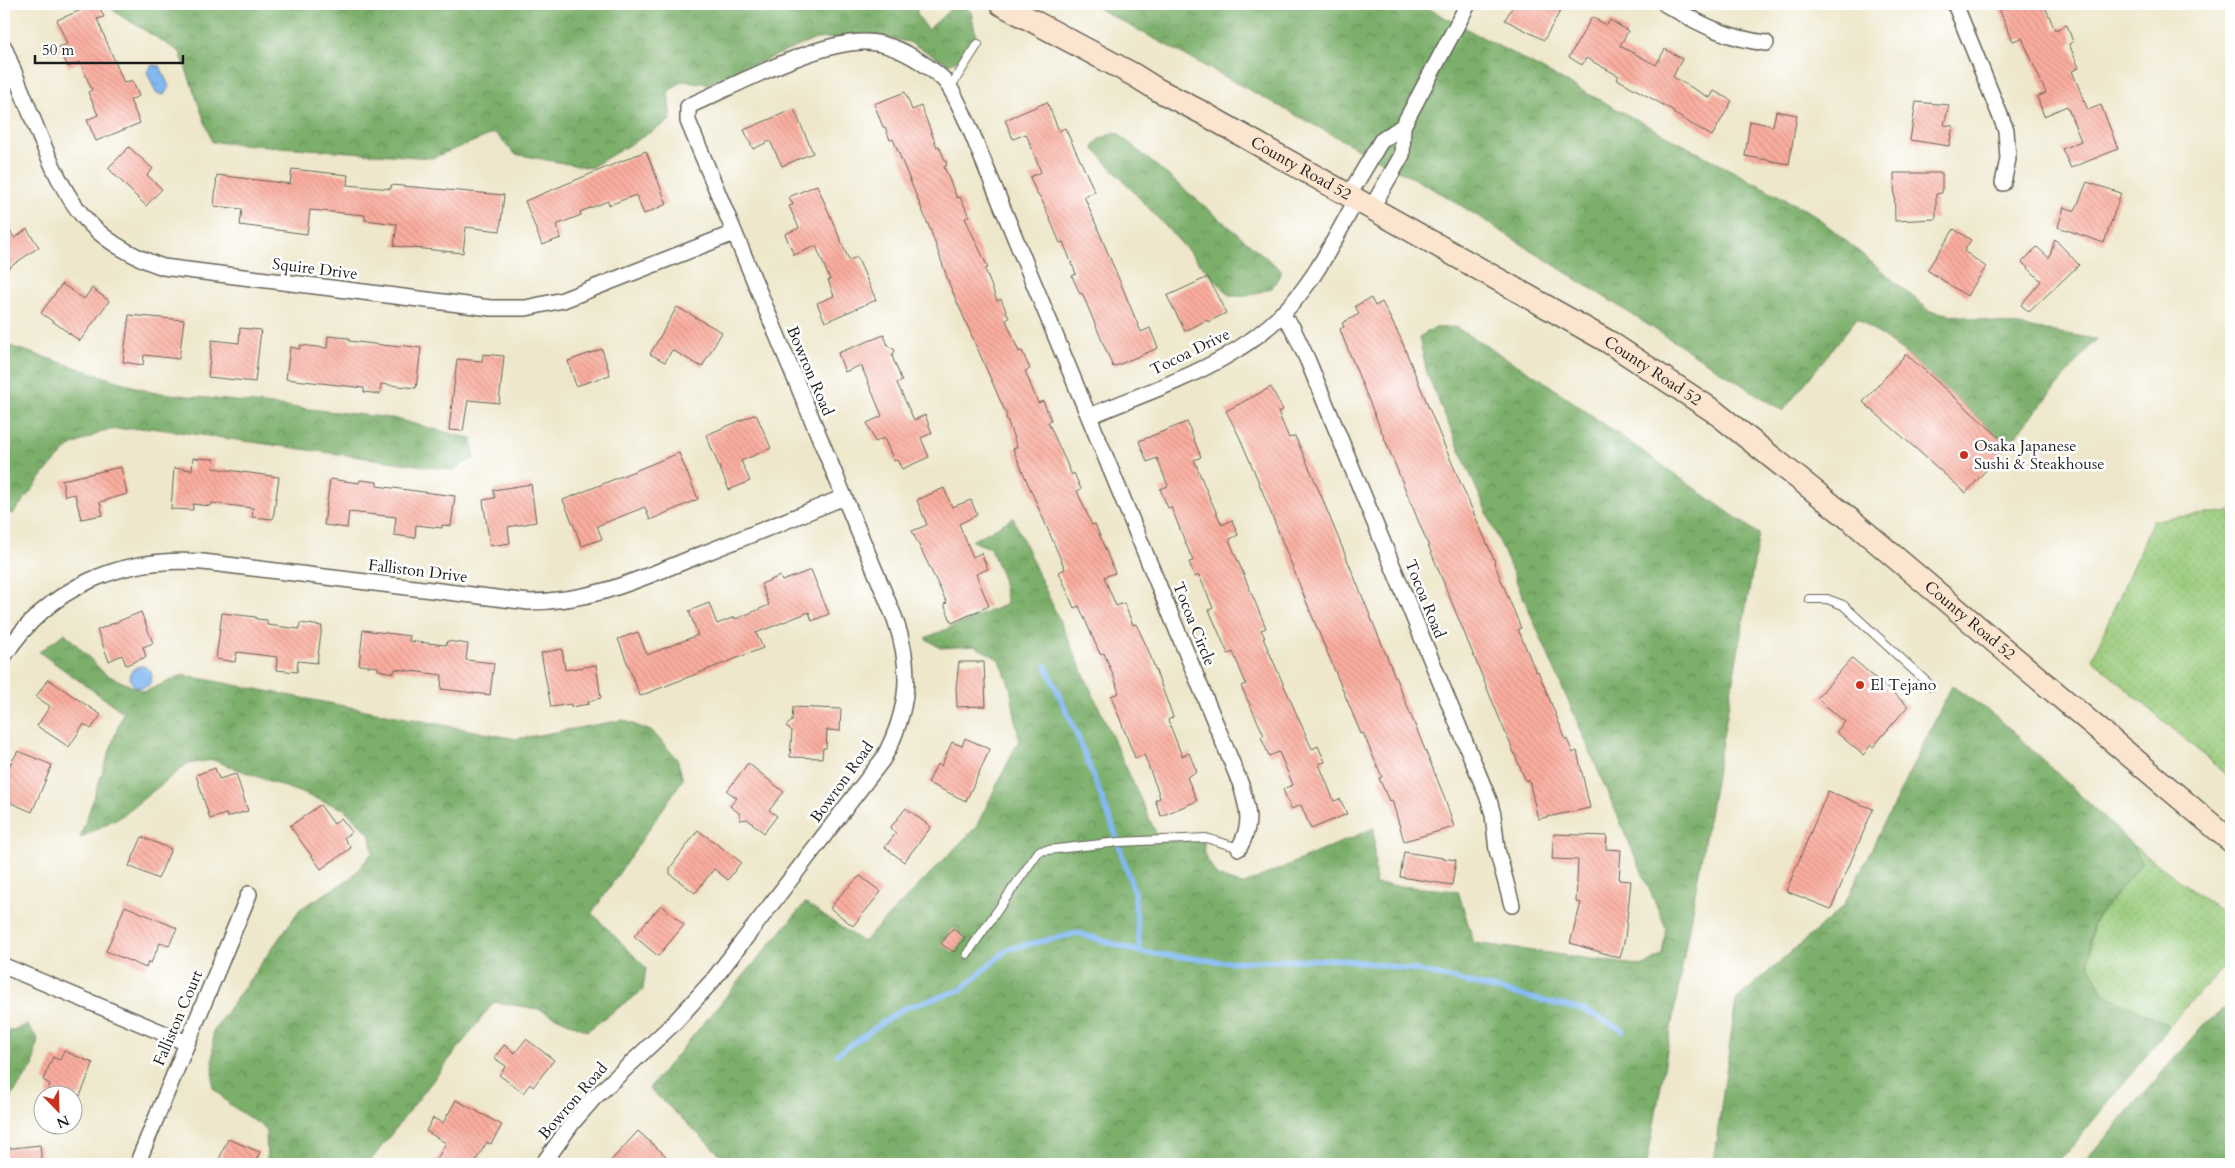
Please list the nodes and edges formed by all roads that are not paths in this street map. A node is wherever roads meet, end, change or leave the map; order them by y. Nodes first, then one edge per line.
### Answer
1 (1001, 4) edge
2 (1468, 4) edge
3 (1665, 4) edge
4 (1955, 4) edge
5 (1766, 43) dead end
6 (978, 44) dead end
7 (4, 47) edge
8 (950, 88) junction
9 (1403, 126) junction
10 (2003, 183) dead end
11 (1359, 200) junction
12 (734, 233) junction
13 (1281, 314) junction
14 (1090, 416) junction
15 (844, 497) junction
16 (1809, 600) dead end
17 (4, 656) edge
18 (1931, 686) dead end
19 (2231, 841) edge
20 (1239, 848) joint
21 (249, 894) dead end
22 (1512, 905) dead end
23 (967, 954) dead end
24 (4, 966) edge
25 (187, 1043) junction
26 (140, 1157) dead end
27 (543, 1164) edge

1 - 11 main road, County Road 52
2 - 9 street
3 - 5 street
4 - 10 street
6 - 8 lane
7 - 12 street, Squire Drive
8 - 12 street, Bowron Road
8 - 14 street, Bowron Road
9 - 11 street
9 - 11 street
11 - 13 street, Tocoa Drive
11 - 19 main road, County Road 52
12 - 15 street, Bowron Road
13 - 14 street, Tocoa Drive
13 - 22 street, Tocoa Road
14 - 20 street, Tocoa Circle
15 - 17 street, Falliston Drive
15 - 27 street, Bowron Road
16 - 18 lane
20 - 23 lane
21 - 25 street, Falliston Court
24 - 25 street
25 - 26 street, Falliston Court

